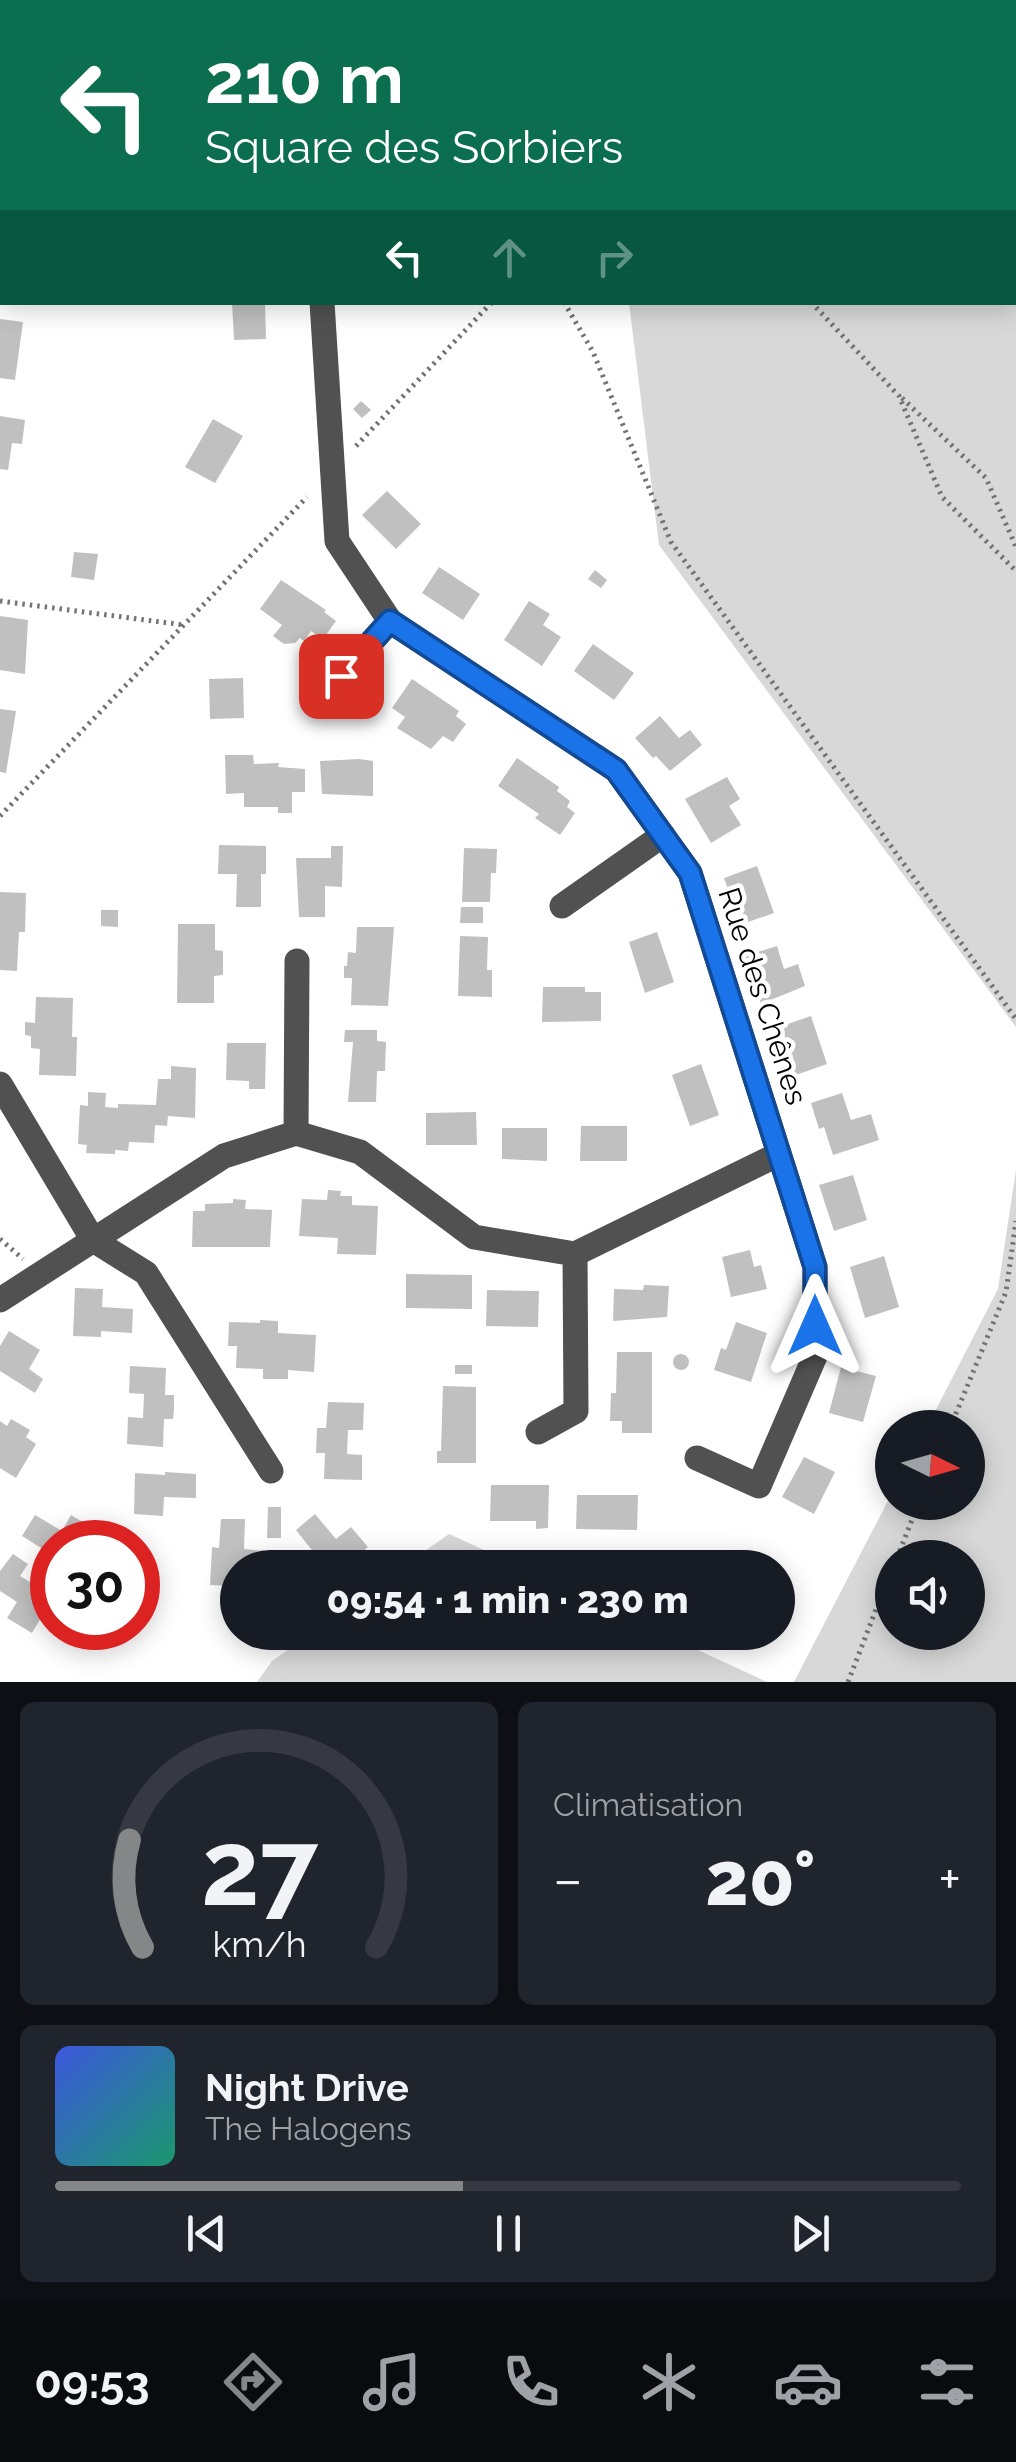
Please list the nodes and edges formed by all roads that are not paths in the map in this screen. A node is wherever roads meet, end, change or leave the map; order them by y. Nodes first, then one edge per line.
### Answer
1 (322, 305) edge
2 (390, 621) junction
3 (317, 703) dead end
4 (662, 834) junction
5 (562, 906) dead end
6 (297, 961) dead end
7 (0, 1084) edge
8 (296, 1134) junction
9 (779, 1154) junction
10 (93, 1240) junction
11 (575, 1254) junction
12 (0, 1300) edge
13 (538, 1432) dead end
14 (697, 1458) dead end
15 (272, 1471) dead end

1 - 2 street, Rue des Chênes
2 - 3 street
2 - 4 street, Rue des Chênes
4 - 5 street
4 - 9 street, Rue des Chênes
6 - 8 street
7 - 10 street
8 - 10 street
8 - 11 street
9 - 11 street
9 - 14 street, Rue des Chênes
10 - 12 street
10 - 15 street
11 - 13 street

